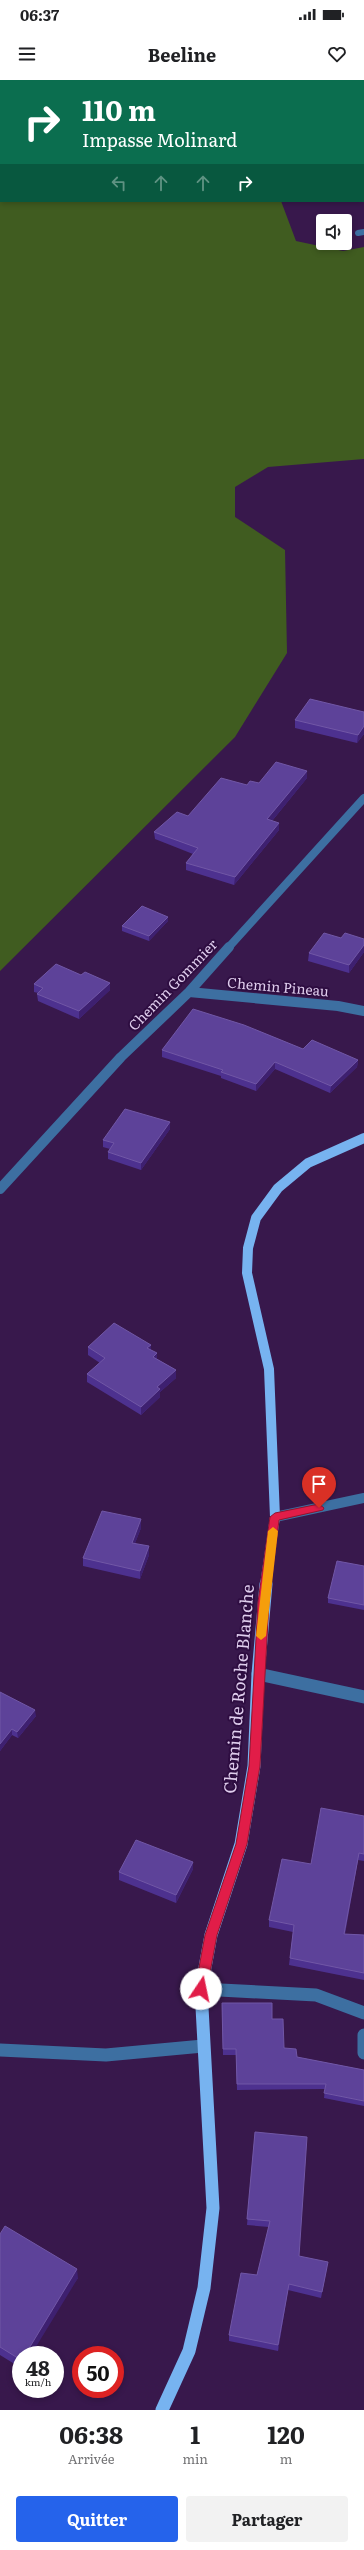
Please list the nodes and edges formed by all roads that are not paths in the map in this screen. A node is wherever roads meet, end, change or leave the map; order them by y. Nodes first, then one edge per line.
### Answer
1 (364, 798) edge
2 (189, 992) junction
3 (364, 1012) edge
4 (364, 1138) edge
5 (0, 1189) edge
6 (364, 1498) edge
7 (275, 1517) junction
8 (258, 1674) junction
9 (364, 1697) edge
10 (201, 1989) junction
11 (364, 2013) edge
12 (364, 2035) edge
13 (203, 2046) junction
14 (0, 2050) edge
15 (364, 2053) edge
16 (162, 2410) edge

1 - 2 street, Chemin Gommier
2 - 3 street, Chemin Pineau
2 - 5 street, Chemin Gommier
4 - 7 main road, Chemin de Roche Blanche
6 - 7 street
7 - 8 main road, Chemin de Roche Blanche
8 - 9 street
8 - 10 main road, Chemin de Roche Blanche
10 - 11 street
10 - 13 main road, Chemin de Roche Blanche
12 - 15 street
13 - 14 street
13 - 16 main road, Chemin de Roche Blanche

